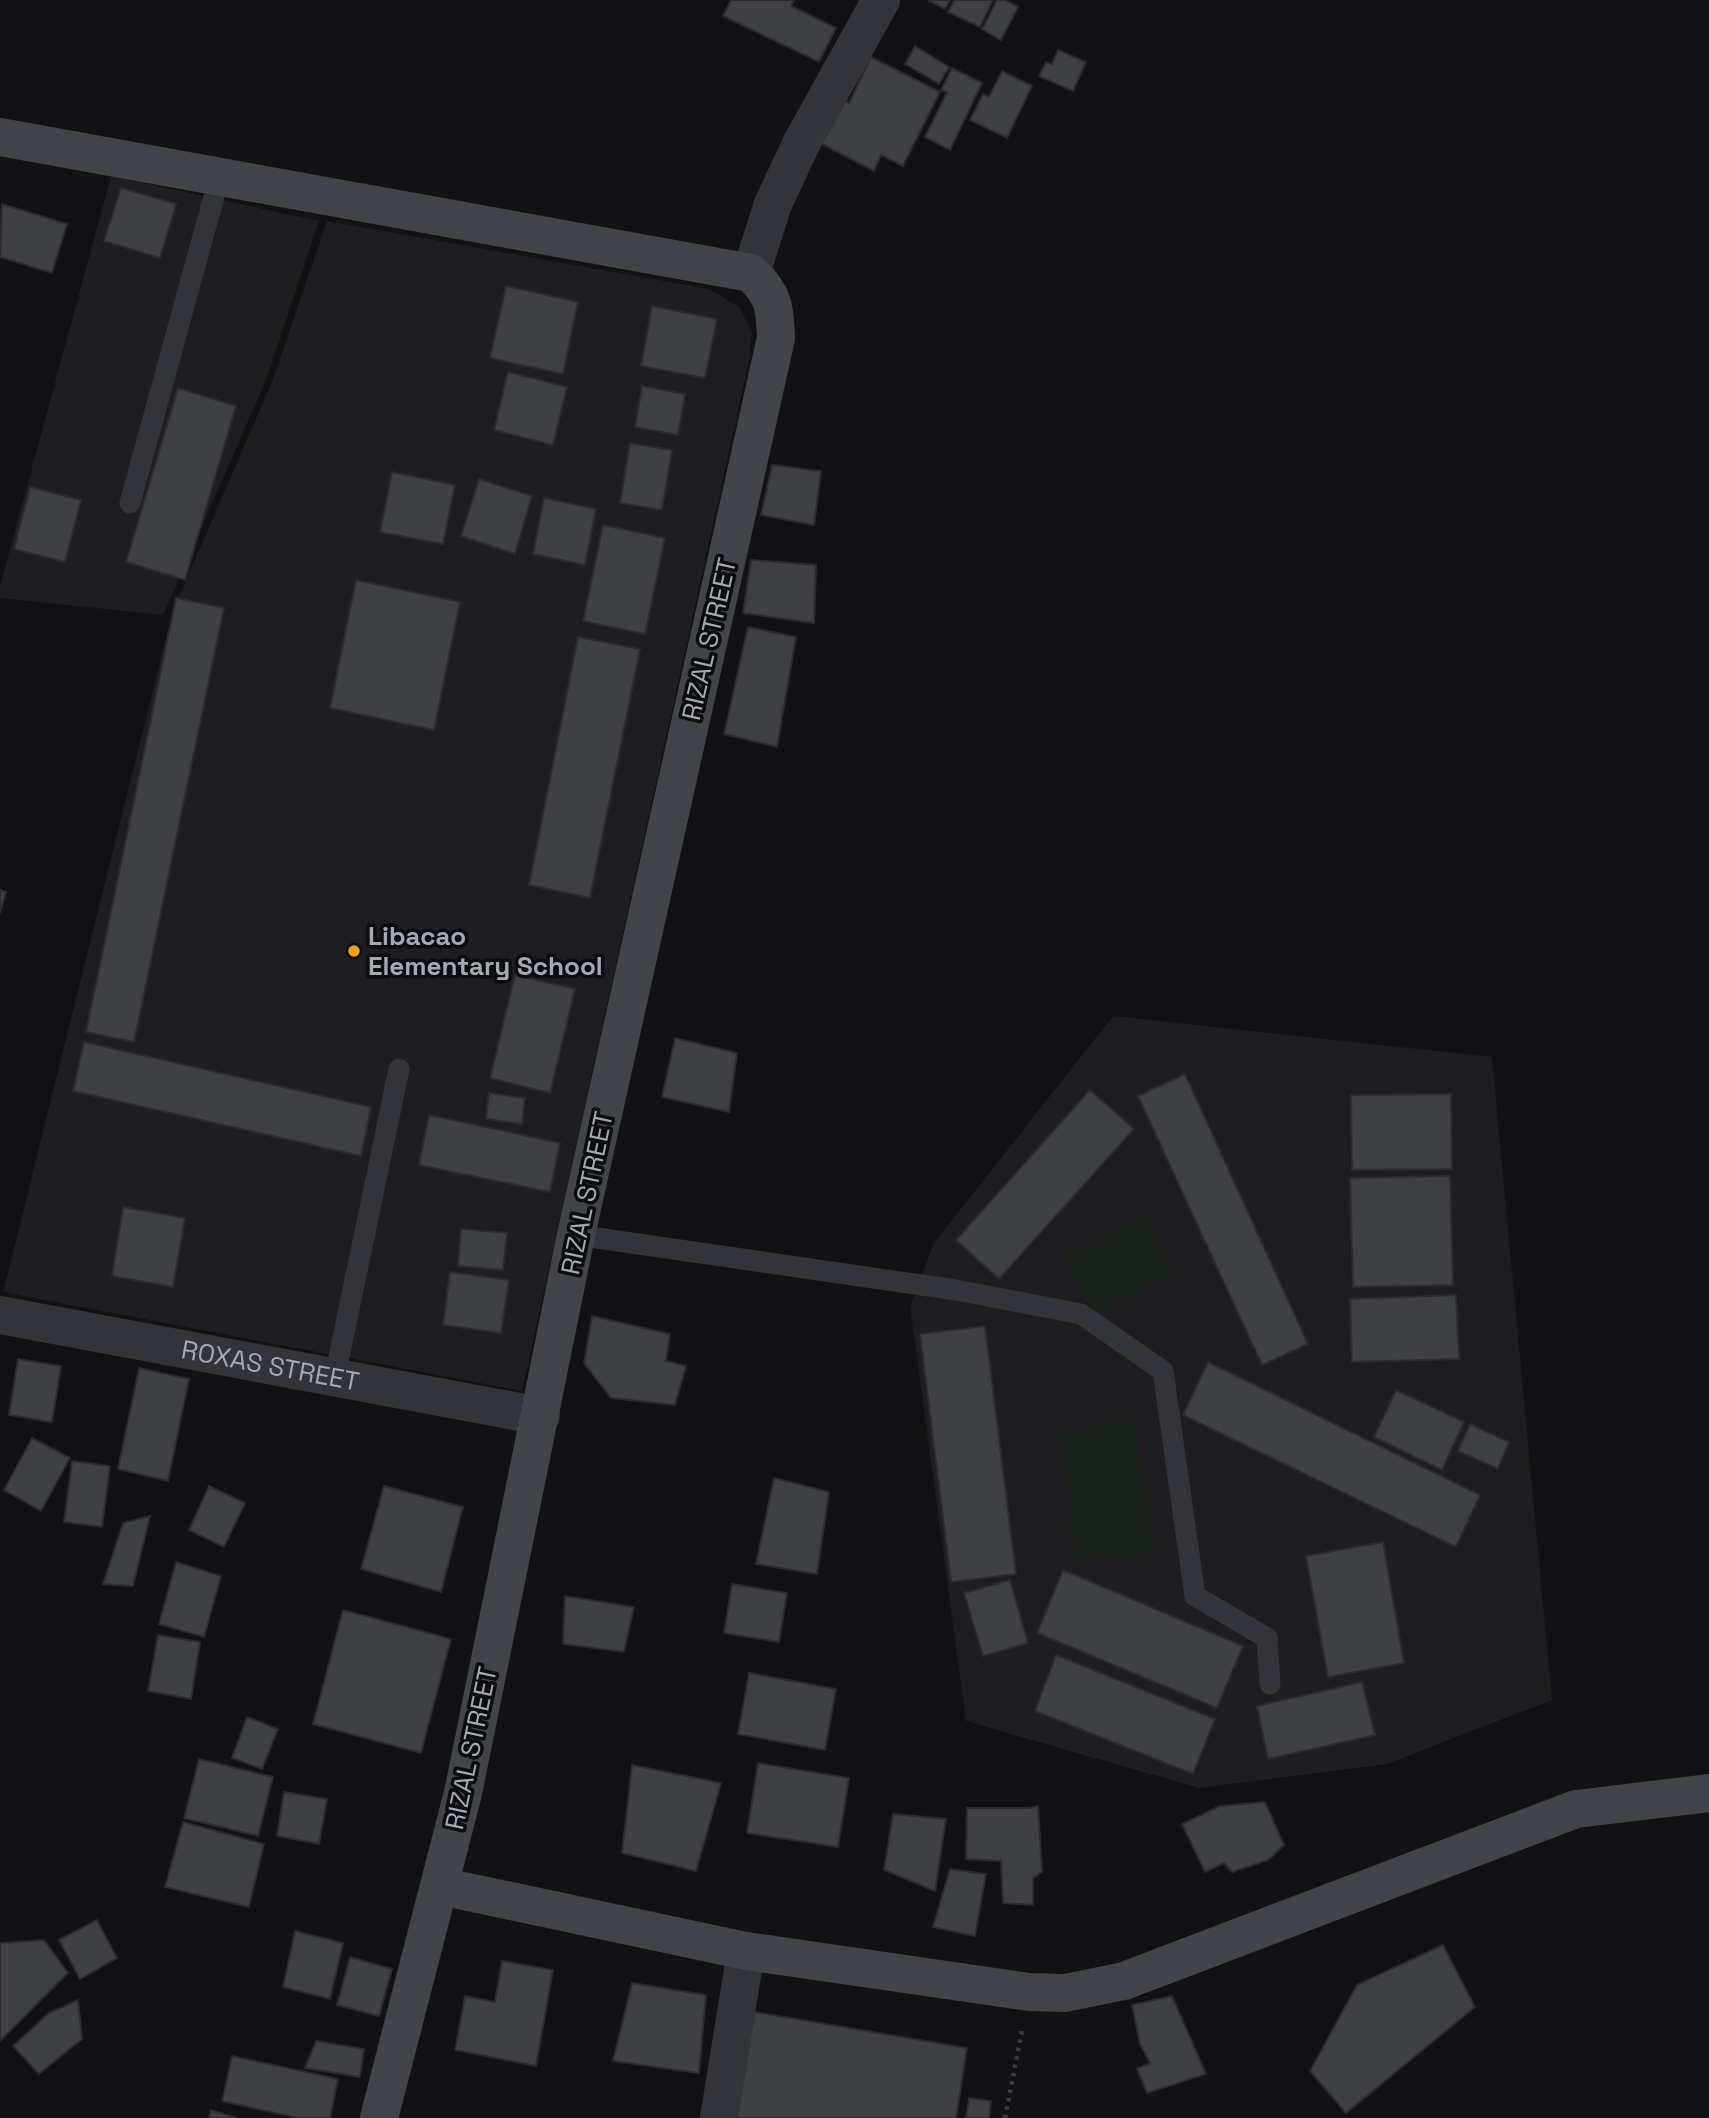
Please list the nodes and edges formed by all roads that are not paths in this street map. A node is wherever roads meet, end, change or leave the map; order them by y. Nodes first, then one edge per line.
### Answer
1 (881, 0) edge
2 (0, 137) edge
3 (219, 178) junction
4 (751, 273) junction
5 (130, 502) dead end
6 (400, 1069) dead end
7 (576, 1236) junction
8 (0, 1315) edge
9 (335, 1376) junction
10 (541, 1416) junction
11 (1269, 1684) dead end
12 (1709, 1793) edge
13 (440, 1886) junction
14 (746, 1951) junction
15 (379, 2118) edge
16 (719, 2118) edge

1 - 4 street
2 - 3 street
3 - 4 street
3 - 5 lane
4 - 7 street, RIZAL STREET
6 - 9 lane
7 - 10 street, RIZAL STREET
7 - 11 lane
8 - 9 street, ROXAS STREET
9 - 10 street, ROXAS STREET
10 - 13 street, RIZAL STREET
12 - 14 street
13 - 14 street
13 - 15 street, RIZAL STREET
14 - 16 street

